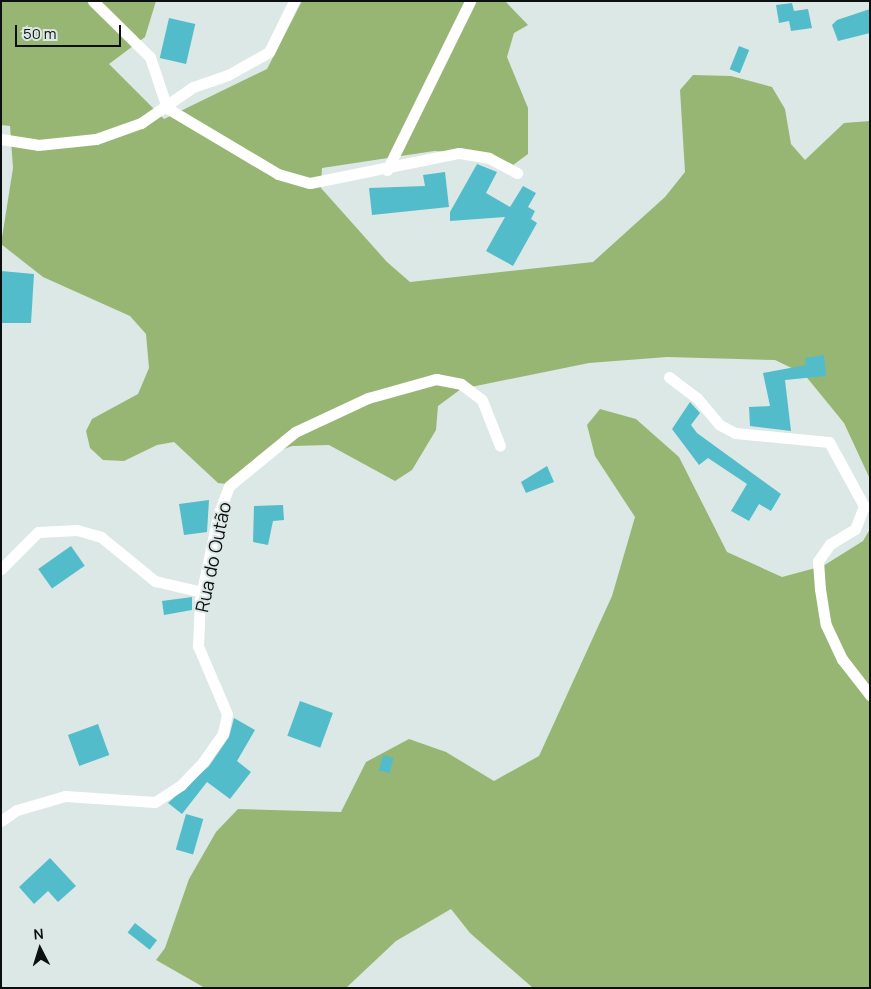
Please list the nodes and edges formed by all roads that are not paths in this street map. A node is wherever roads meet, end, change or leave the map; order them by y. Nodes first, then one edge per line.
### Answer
1 (93, 1) edge
2 (294, 1) edge
3 (470, 1) edge
4 (168, 108) junction
5 (1, 139) edge
6 (387, 170) junction
7 (517, 173) dead end
8 (669, 377) dead end
9 (500, 446) dead end
10 (1, 569) edge
11 (202, 592) junction
12 (870, 695) edge
13 (1, 821) edge

1 - 4 street
2 - 4 street
3 - 6 street
4 - 5 street
4 - 6 street
6 - 7 street
8 - 12 street
9 - 11 street, Rua do Outão
10 - 11 street
11 - 13 street, Rua do Outão

